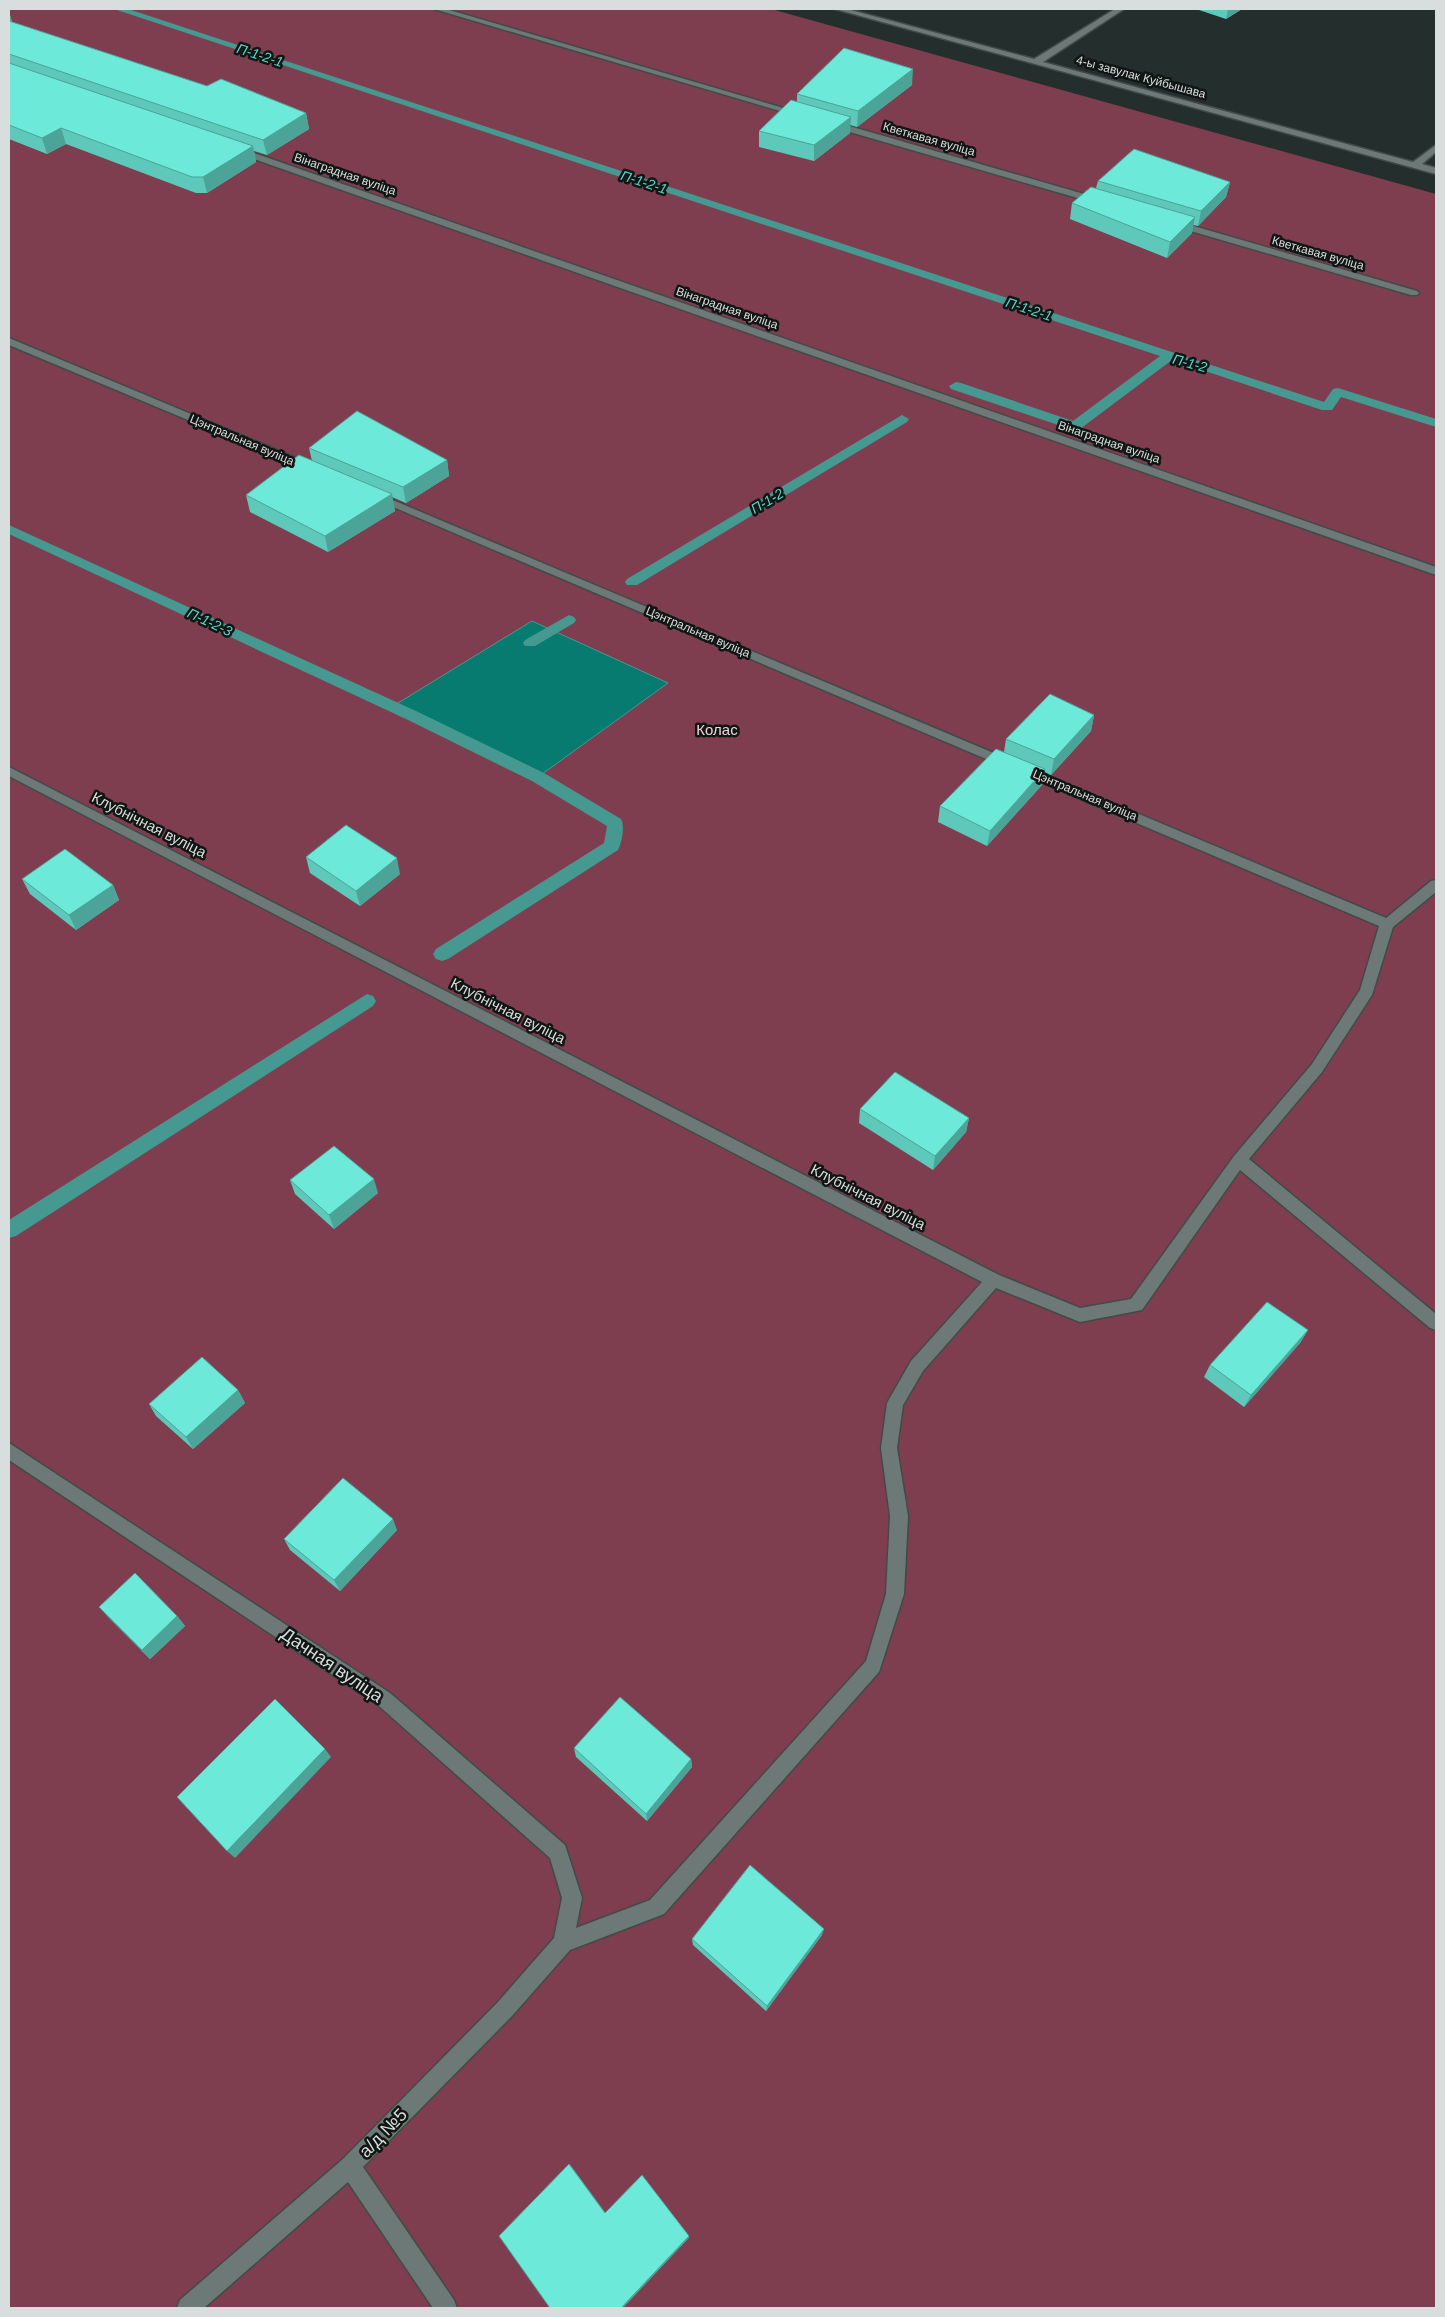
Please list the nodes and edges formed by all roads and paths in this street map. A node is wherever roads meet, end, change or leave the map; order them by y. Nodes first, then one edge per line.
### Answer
1 (438, 9) edge
2 (839, 9) edge
3 (1120, 9) edge
4 (1036, 62) junction
5 (224, 146) edge
6 (1436, 148) edge
7 (1415, 166) junction
8 (1436, 171) edge
9 (1108, 204) edge
10 (1165, 221) edge
11 (1414, 293) dead end
12 (9, 341) edge
13 (321, 473) edge
14 (367, 492) edge
15 (1436, 572) edge
16 (9, 771) edge
17 (1436, 885) edge
18 (1387, 924) junction
19 (1239, 1160) junction
20 (993, 1280) junction
21 (1436, 1323) edge
22 (9, 1451) edge
23 (563, 1943) junction
24 (350, 2166) junction
25 (188, 2308) edge
26 (446, 2308) edge

1 - 9 street, Кветкавая вуліца
2 - 4 street, 4-ы завулак Куйбышава
3 - 4 street
4 - 7 street, 4-ы завулак Куйбышава
5 - 15 street, Вінаградная вуліца
6 - 7 street
7 - 8 street, 4-ы завулак Куйбышава
10 - 11 street, Кветкавая вуліца
12 - 13 street, Цэнтральная вуліца
14 - 18 street, Цэнтральная вуліца
16 - 20 street, Клубнічная вуліца
17 - 18 street
18 - 19 street, Клубнічная вуліца
19 - 20 street, Клубнічная вуліца
19 - 21 street
20 - 23 street
22 - 23 street, Дачная вуліца
23 - 24 street, а/д №5
24 - 25 street, а/д №5
24 - 26 street

